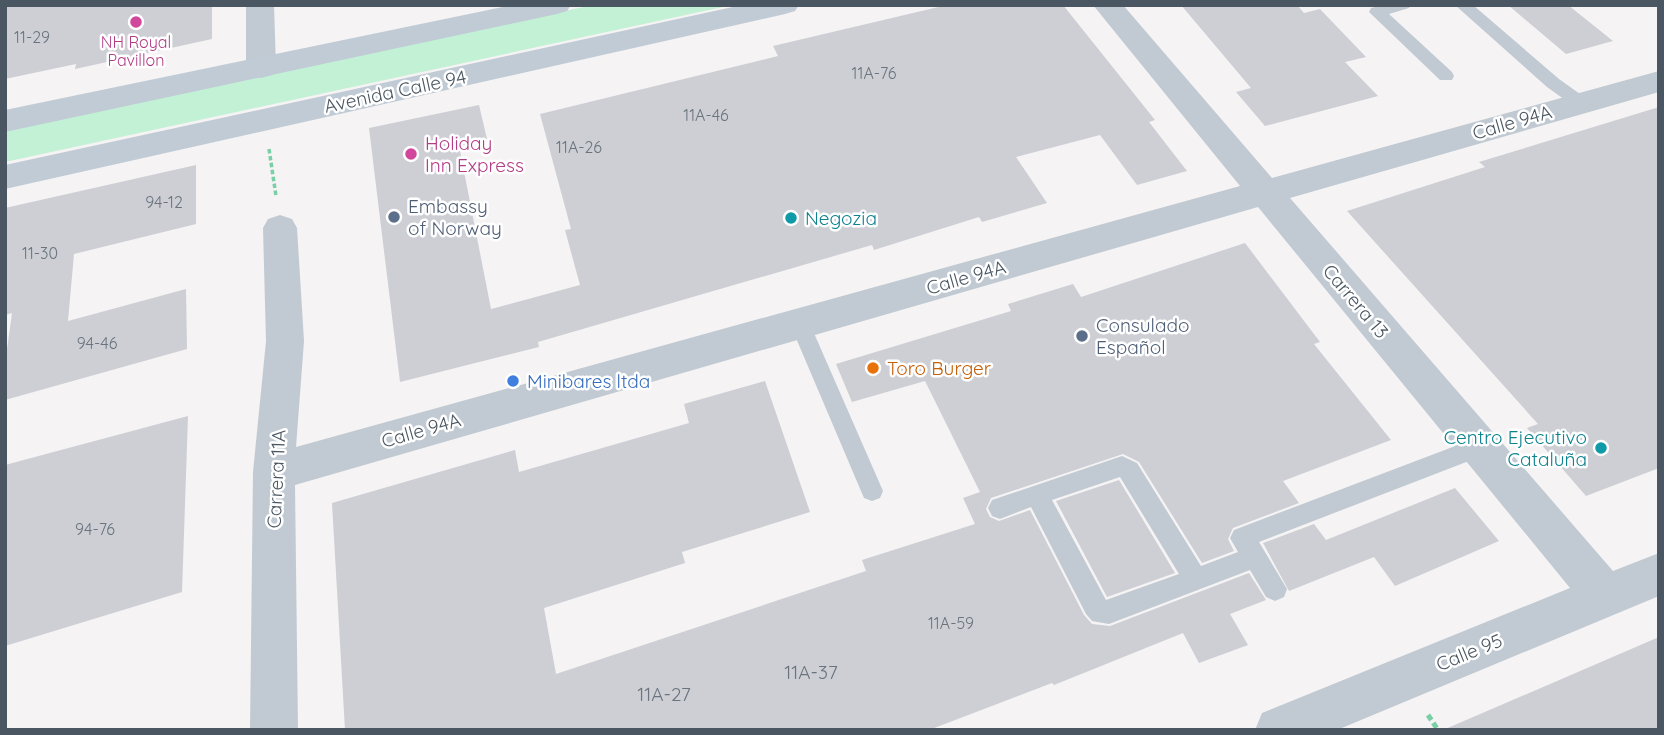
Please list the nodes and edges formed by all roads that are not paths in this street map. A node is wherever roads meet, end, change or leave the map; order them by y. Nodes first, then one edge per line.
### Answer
1 (260, 5) edge
2 (557, 5) edge
3 (785, 5) edge
4 (1107, 5) edge
5 (1403, 5) edge
6 (1463, 5) edge
7 (261, 68) junction
8 (1446, 76) dead end
9 (1659, 81) edge
10 (1581, 103) junction
11 (5, 121) edge
12 (5, 177) edge
13 (1264, 192) junction
14 (280, 228) dead end
15 (800, 324) junction
16 (1479, 447) junction
17 (274, 471) junction
18 (872, 491) dead end
19 (1037, 495) junction
20 (1000, 508) dead end
21 (1255, 557) junction
22 (1659, 574) edge
23 (1195, 579) junction
24 (1275, 589) dead end
25 (1605, 596) junction
26 (274, 730) edge
27 (1279, 730) edge

1 - 7 street
2 - 7 main road
3 - 12 main road, Avenida Calle 94
4 - 13 street, Carrera 13
5 - 8 lane
6 - 10 lane
7 - 11 main road
9 - 10 street, Calle 94A
10 - 13 street, Calle 94A
13 - 15 street, Calle 94A
13 - 16 street, Carrera 13
14 - 17 street, Carrera 11A
15 - 17 street, Calle 94A
15 - 18 lane
16 - 21 lane
16 - 25 street, Carrera 13
17 - 26 street, Carrera 11A
19 - 20 lane
19 - 23 lane
19 - 23 lane
21 - 23 lane
21 - 24 lane
22 - 25 street, Calle 95
25 - 27 street, Calle 95

